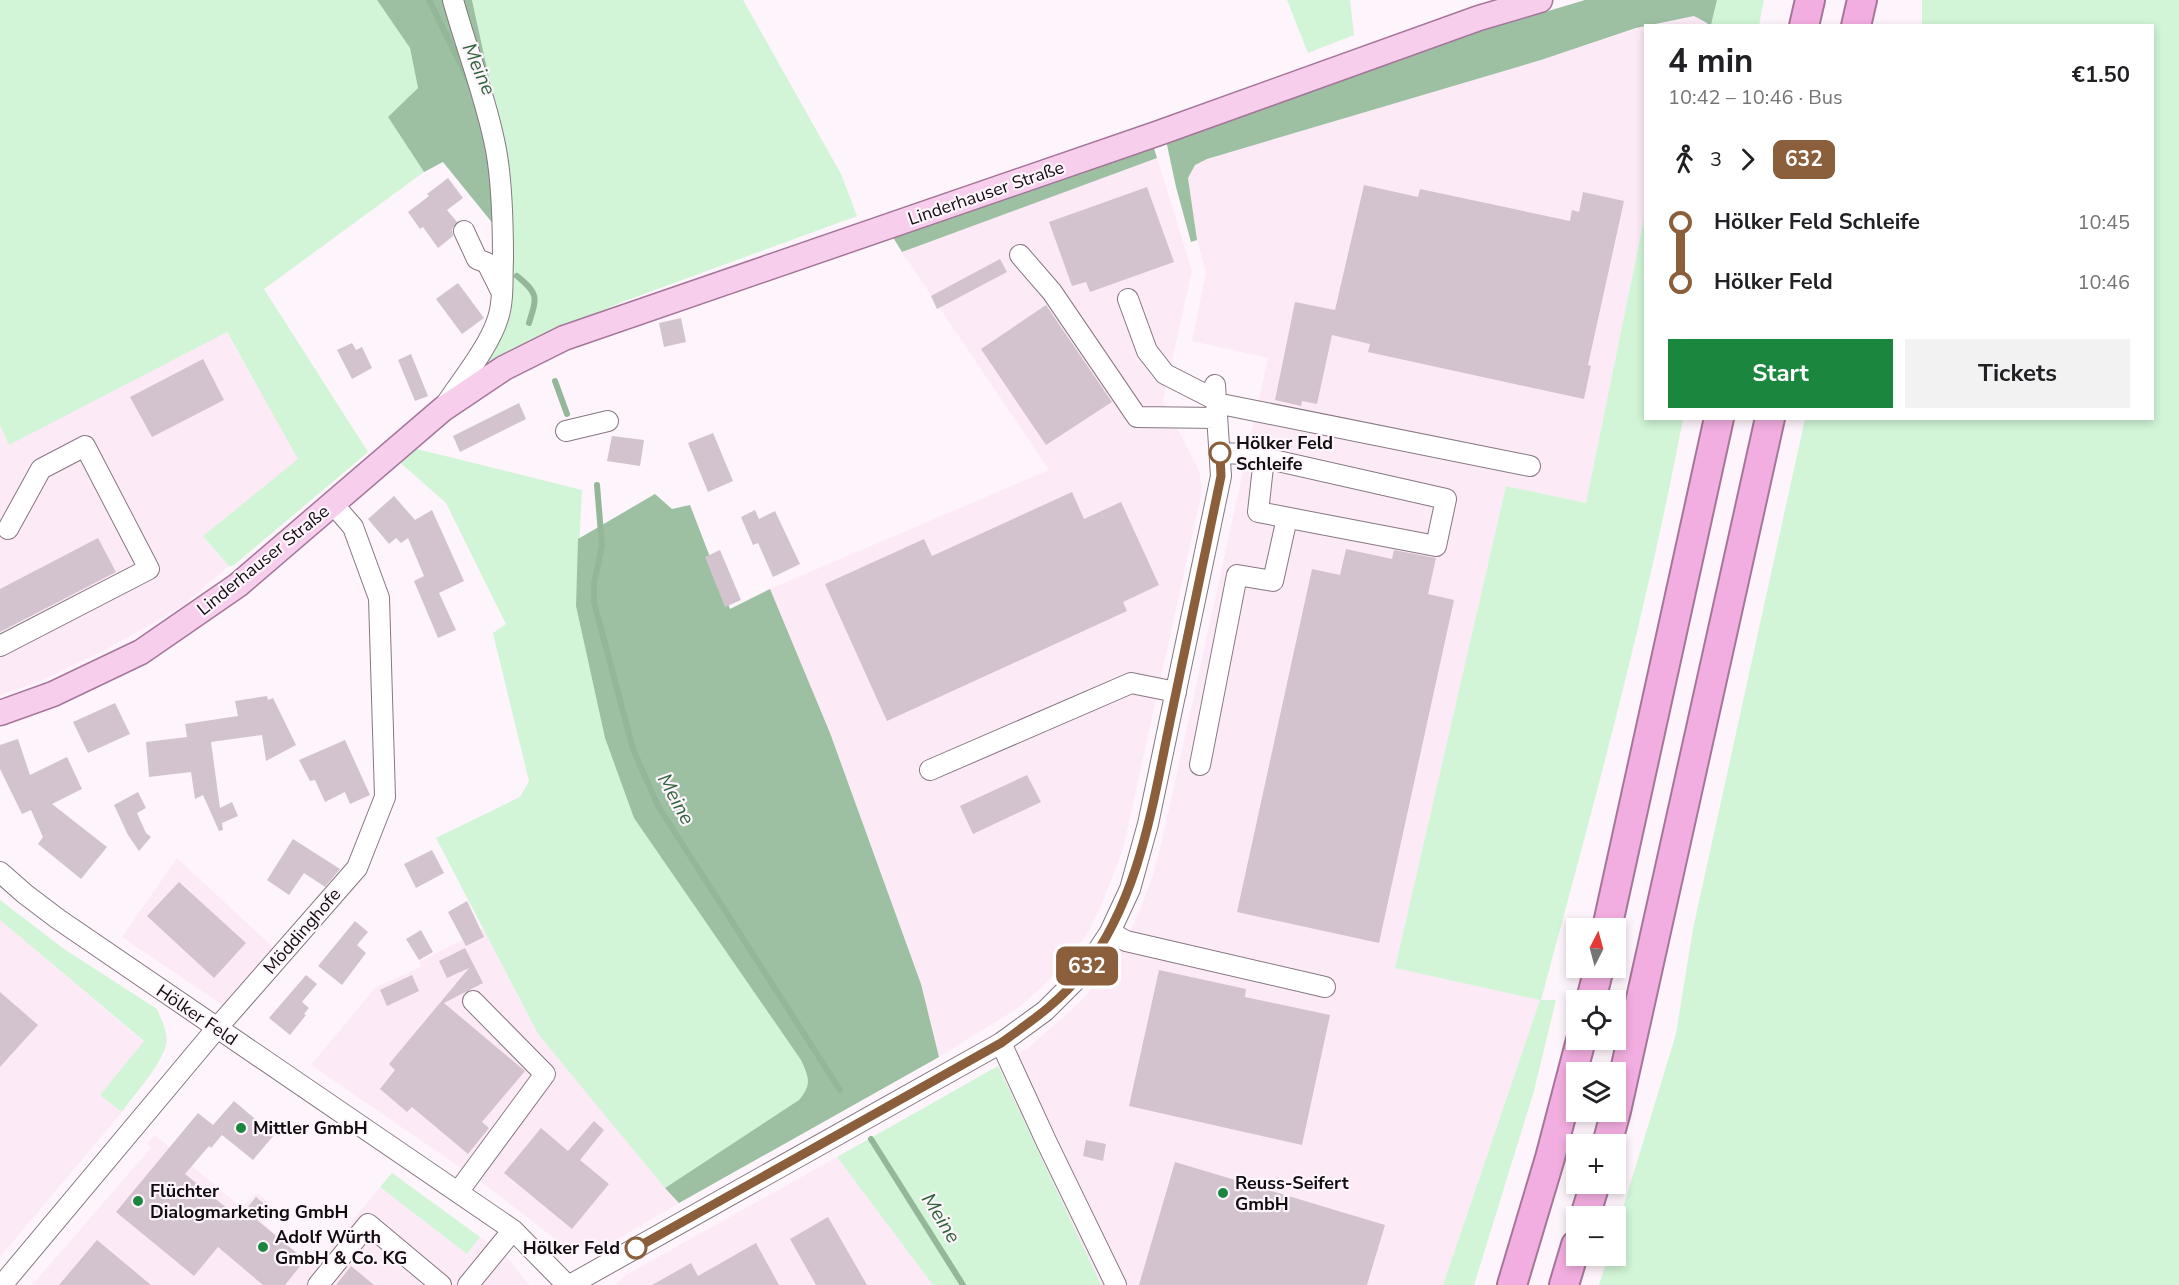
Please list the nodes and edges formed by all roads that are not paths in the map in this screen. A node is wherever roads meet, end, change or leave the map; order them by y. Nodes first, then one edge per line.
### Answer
1 (453, 0) edge
2 (1540, 0) edge
3 (1810, 0) edge
4 (1862, 0) edge
5 (1804, 24) edge
6 (1856, 24) edge
7 (464, 231) dead end
8 (1020, 255) dead end
9 (502, 292) junction
10 (1128, 299) dead end
11 (1216, 402) junction
12 (443, 409) junction
13 (1719, 420) edge
14 (1770, 420) edge
15 (609, 421) dead end
16 (566, 431) dead end
17 (1220, 453) junction
18 (1264, 458) junction
19 (1530, 466) dead end
20 (333, 504) junction
21 (1287, 518) junction
22 (8, 529) dead end
23 (0, 646) edge
24 (1176, 692) junction
25 (0, 713) edge
26 (1200, 765) dead end
27 (930, 770) dead end
28 (0, 872) edge
29 (1609, 918) edge
30 (1110, 932) junction
31 (1325, 987) dead end
32 (473, 1001) dead end
33 (217, 1028) junction
34 (1001, 1043) junction
35 (1578, 1050) edge
36 (1609, 1134) edge
37 (458, 1192) junction
38 (513, 1230) junction
39 (1570, 1266) edge
40 (2, 1285) edge
41 (318, 1285) edge
42 (441, 1285) edge
43 (468, 1285) edge
44 (568, 1285) edge
45 (1116, 1285) edge
46 (1512, 1285) edge
47 (1564, 1285) edge

1 - 9 street, Linderhauser Straße
2 - 12 main road, Linderhauser Straße
3 - 5 highway
4 - 6 highway
7 - 9 street
8 - 11 street
9 - 12 street, Linderhauser Straße
10 - 11 street
11 - 17 street, Hölker Feld
11 - 19 street
12 - 20 main road, Linderhauser Straße
13 - 29 highway
14 - 36 highway
15 - 16 street
17 - 18 street
17 - 24 street, Hölker Feld
18 - 21 street
18 - 21 street
20 - 25 main road, Linderhauser Straße
20 - 33 street, Möddinghofe
21 - 26 street
22 - 23 street
24 - 27 street
24 - 30 street, Hölker Feld
28 - 33 street, Hölker Feld
30 - 31 street
30 - 34 street, Hölker Feld
32 - 37 street
33 - 37 street, Hölker Feld
33 - 40 street, Möddinghofe
34 - 44 street, Hölker Feld
34 - 45 street
35 - 46 highway
37 - 38 street, Hölker Feld
38 - 43 street
38 - 44 street, Hölker Feld
39 - 47 highway
41 - 42 street

